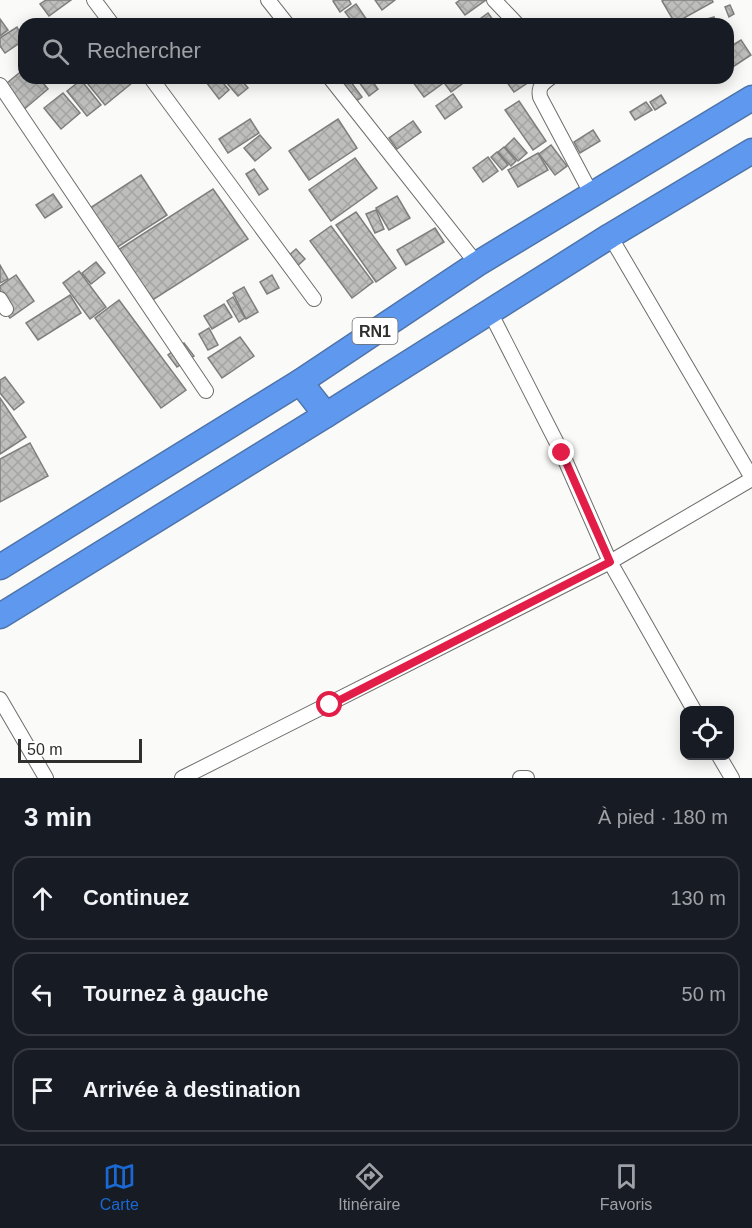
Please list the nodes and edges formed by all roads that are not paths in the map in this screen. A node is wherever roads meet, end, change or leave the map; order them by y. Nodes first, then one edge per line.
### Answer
1 (94, 0) edge
2 (268, 0) edge
3 (494, 0) edge
4 (108, 18) edge
5 (282, 18) edge
6 (511, 18) edge
7 (155, 84) edge
8 (335, 84) edge
9 (542, 84) edge
10 (0, 85) edge
11 (752, 98) edge
12 (752, 151) edge
13 (592, 195) junction
14 (610, 236) junction
15 (477, 264) junction
16 (314, 299) dead end
17 (490, 312) junction
18 (300, 382) junction
19 (206, 391) dead end
20 (326, 415) junction
21 (752, 479) edge
22 (610, 562) junction
23 (0, 567) edge
24 (0, 616) edge
25 (0, 699) edge
26 (691, 706) edge
27 (721, 760) edge
28 (46, 778) edge
29 (182, 778) edge
30 (520, 778) edge
31 (527, 778) edge
32 (732, 778) edge

1 - 4 street
2 - 5 street
3 - 6 street
7 - 16 street
8 - 15 street
9 - 13 street
10 - 19 street
11 - 13 highway, RN1
12 - 14 highway, RN1
13 - 15 highway, RN1
14 - 17 highway, RN1
14 - 21 street
15 - 18 highway, RN1
17 - 20 highway, RN1
17 - 22 street
18 - 20 highway
18 - 23 highway, RN1
20 - 24 highway, RN1
21 - 22 street
22 - 26 street
22 - 29 street
25 - 28 street
27 - 32 street
30 - 31 street

